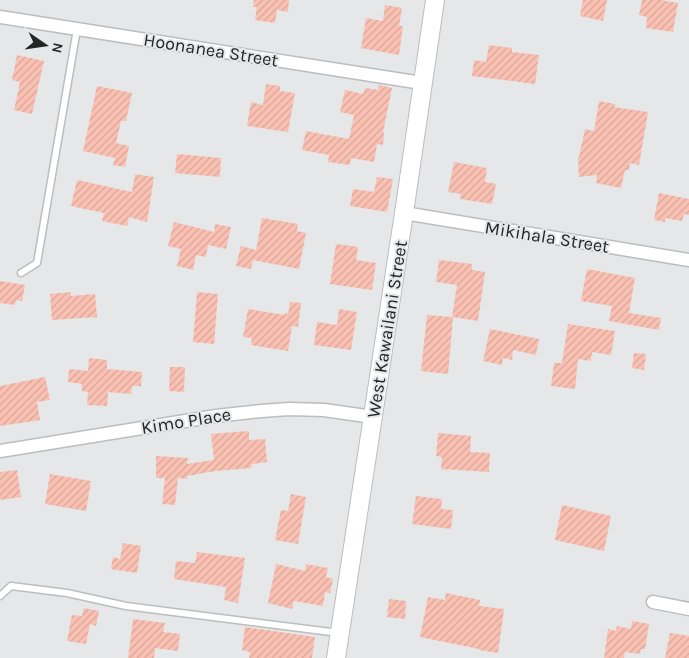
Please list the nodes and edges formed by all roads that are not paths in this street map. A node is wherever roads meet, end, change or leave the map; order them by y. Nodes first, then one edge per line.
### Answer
1 (435, 0) edge
2 (0, 18) edge
3 (77, 30) junction
4 (422, 83) junction
5 (404, 213) junction
6 (689, 260) edge
7 (21, 272) dead end
8 (373, 417) junction
9 (0, 451) edge
10 (0, 596) edge
11 (652, 602) dead end
12 (689, 609) edge
13 (340, 633) junction
14 (336, 658) edge

1 - 4 street, West Kawailani Street
2 - 3 street, Hoonanea Street
3 - 4 street, Hoonanea Street
3 - 7 lane
4 - 5 street, West Kawailani Street
5 - 6 street, Mikihala Street
5 - 8 street, West Kawailani Street
8 - 9 street, Kimo Place
8 - 13 street, West Kawailani Street
10 - 13 lane
11 - 12 street
13 - 14 street, West Kawailani Street

